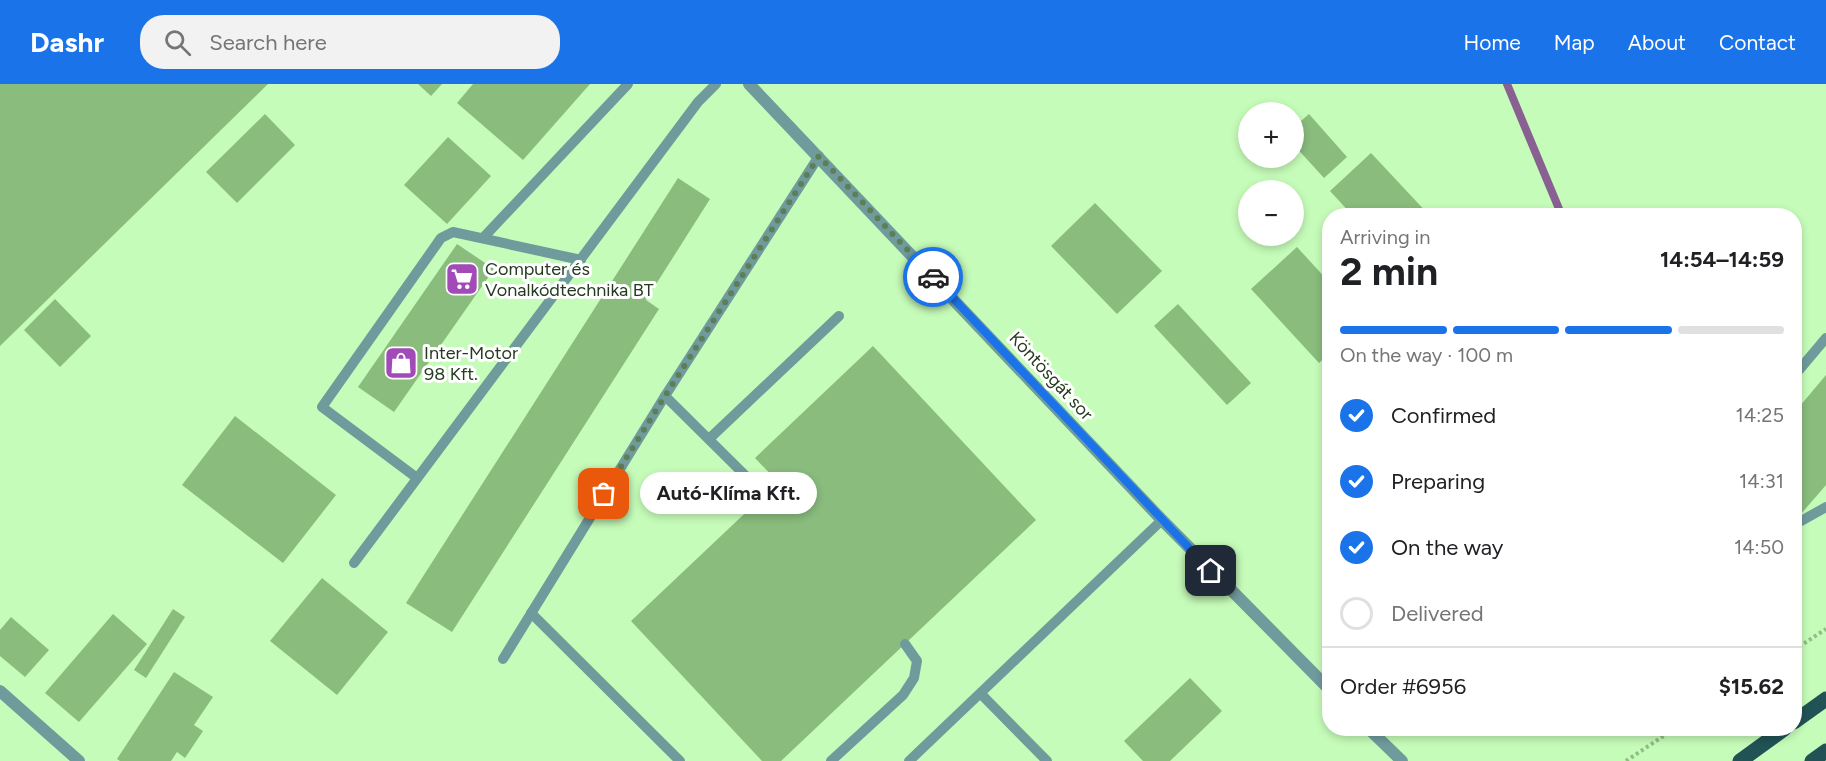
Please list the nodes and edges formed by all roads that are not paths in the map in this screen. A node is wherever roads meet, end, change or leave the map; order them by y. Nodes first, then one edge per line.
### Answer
1 (627, 84) edge
2 (716, 84) edge
3 (749, 84) edge
4 (819, 156) junction
5 (483, 238) junction
6 (581, 260) junction
7 (839, 316) dead end
8 (1826, 338) edge
9 (1802, 366) edge
10 (665, 396) junction
11 (709, 439) junction
12 (417, 478) junction
13 (765, 495) dead end
14 (1826, 507) edge
15 (1162, 520) junction
16 (1802, 520) edge
17 (354, 563) dead end
18 (531, 613) junction
19 (905, 644) dead end
20 (503, 659) dead end
21 (1322, 682) edge
22 (0, 690) edge
23 (981, 694) junction
24 (1826, 699) edge
25 (1802, 716) edge
26 (1376, 736) edge
27 (1774, 736) edge
28 (1826, 751) edge
29 (79, 761) edge
30 (680, 761) edge
31 (831, 761) edge
32 (909, 761) edge
33 (1047, 761) edge
34 (1402, 761) edge
35 (1740, 761) edge
36 (1812, 761) edge

1 - 5 lane
2 - 6 lane
3 - 4 street, Köntösgát sor
4 - 10 lane
4 - 15 street, Köntösgát sor
5 - 6 lane
5 - 12 lane
6 - 12 lane
7 - 11 lane
8 - 9 lane
10 - 11 lane
10 - 18 lane
11 - 13 lane
12 - 17 lane
14 - 16 lane
15 - 21 street, Köntösgát sor
15 - 23 lane
18 - 20 lane
18 - 30 lane
19 - 31 lane
22 - 29 street
23 - 32 lane
23 - 33 lane
24 - 25 main road
26 - 34 street
27 - 35 main road
28 - 36 main road

